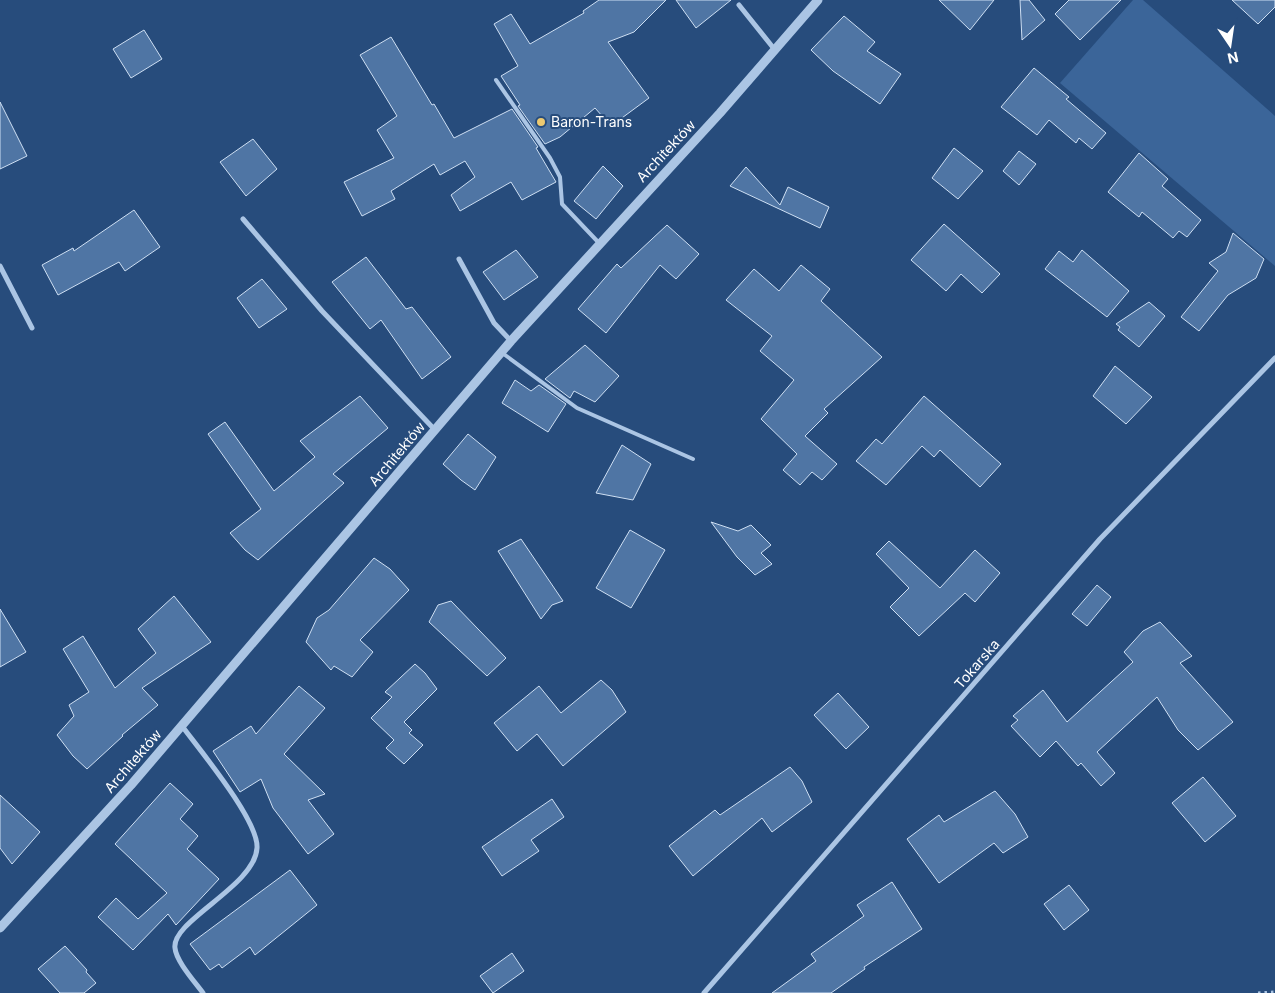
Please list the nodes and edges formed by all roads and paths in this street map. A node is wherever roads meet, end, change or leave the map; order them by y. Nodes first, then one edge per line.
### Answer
1 (818, 0) edge
2 (740, 6) dead end
3 (775, 50) junction
4 (496, 80) dead end
5 (243, 220) dead end
6 (599, 243) junction
7 (459, 259) dead end
8 (0, 266) edge
9 (32, 328) dead end
10 (511, 341) junction
11 (501, 352) junction
12 (1275, 358) edge
13 (435, 431) junction
14 (693, 459) dead end
15 (182, 726) junction
16 (0, 928) edge
17 (1275, 992) edge
18 (202, 993) edge
19 (704, 993) edge
20 (1258, 993) edge

1 - 3 street, Architektów
2 - 3 street
3 - 6 street, Architektów
4 - 6 lane
5 - 13 street
6 - 10 street, Architektów
7 - 10 street
8 - 9 street
10 - 11 street, Architektów
11 - 13 street, Architektów
11 - 14 lane
12 - 19 street, Tokarska
13 - 15 street, Architektów
15 - 16 street, Architektów
15 - 18 street
17 - 20 path

